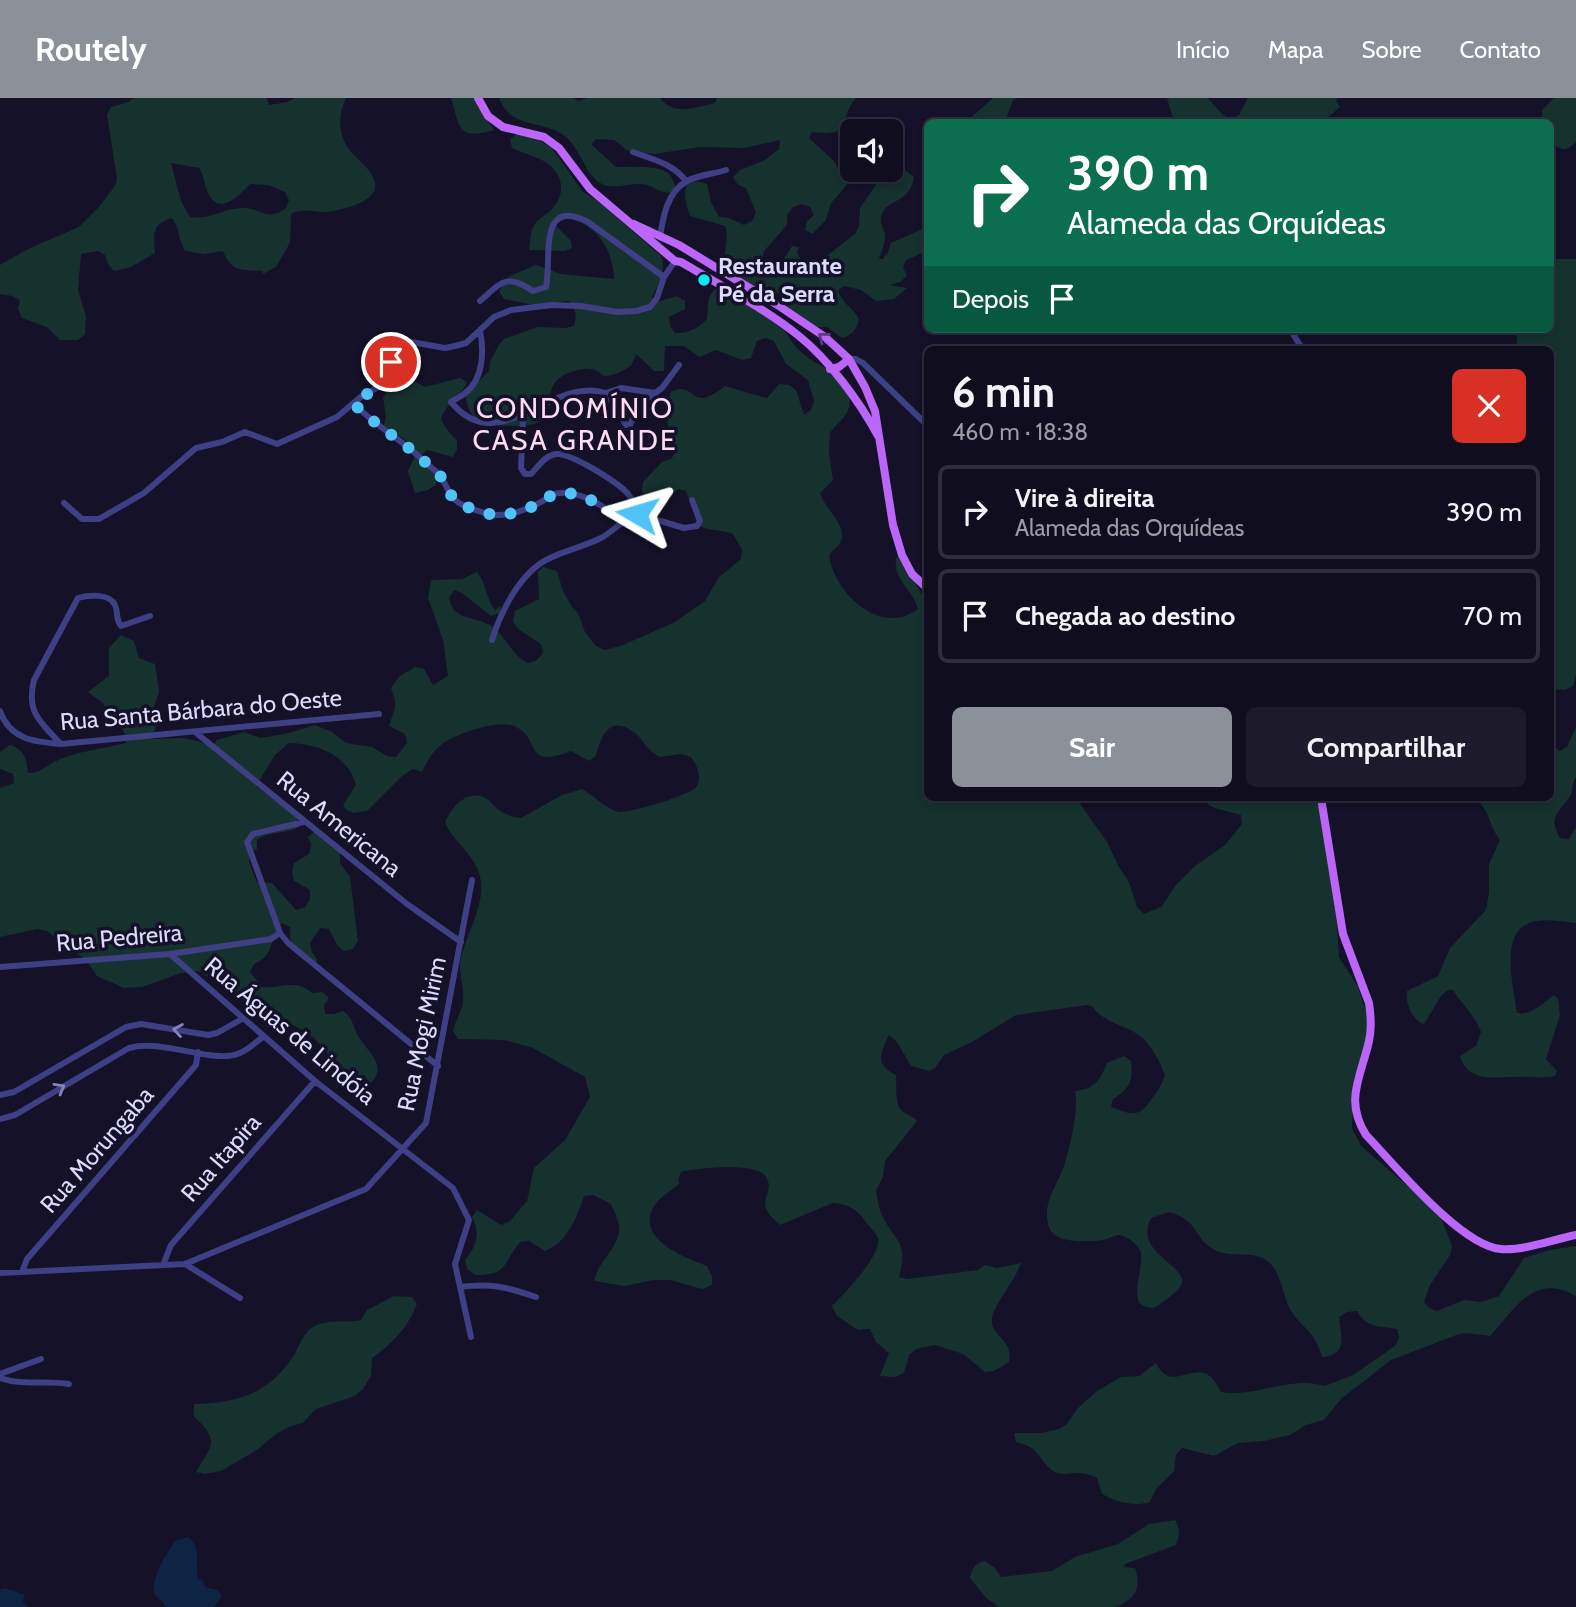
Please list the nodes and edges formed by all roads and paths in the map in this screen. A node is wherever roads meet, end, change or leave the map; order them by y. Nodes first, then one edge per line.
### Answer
1 (478, 98) edge
2 (633, 152) dead end
3 (726, 170) dead end
4 (686, 181) junction
5 (625, 219) junction
6 (660, 237) junction
7 (683, 247) junction
8 (675, 260) junction
9 (664, 277) junction
10 (480, 301) dead end
11 (480, 330) junction
12 (849, 359) junction
13 (679, 365) dead end
14 (830, 369) junction
15 (606, 393) junction
16 (656, 394) junction
17 (354, 404) junction
18 (523, 416) junction
19 (924, 422) edge
20 (878, 436) junction
21 (692, 500) dead end
22 (64, 503) dead end
23 (637, 514) junction
24 (624, 520) junction
25 (924, 585) edge
26 (150, 616) dead end
27 (492, 640) dead end
28 (0, 710) edge
29 (379, 714) dead end
30 (195, 732) junction
31 (61, 744) junction
32 (1321, 801) edge
33 (304, 822) junction
34 (472, 880) dead end
35 (280, 933) junction
36 (461, 942) junction
37 (170, 954) junction
38 (0, 967) edge
39 (242, 1019) junction
40 (263, 1037) junction
41 (198, 1052) junction
42 (438, 1066) junction
43 (315, 1081) junction
44 (0, 1095) edge
45 (1, 1121) edge
46 (403, 1150) junction
47 (1576, 1234) edge
48 (185, 1264) junction
49 (163, 1265) junction
50 (22, 1272) junction
51 (0, 1273) edge
52 (460, 1287) junction
53 (536, 1297) dead end
54 (240, 1298) dead end
55 (471, 1337) dead end
56 (41, 1359) dead end
57 (0, 1376) edge
58 (69, 1384) dead end

1 - 5 main road
2 - 4 street
3 - 4 street
4 - 6 street
5 - 6 main road
5 - 8 main road
6 - 7 main road
7 - 8 main road
7 - 8 main road
12 -> 7 main road
8 - 9 street
8 - 14 main road
9 - 10 street
9 - 11 street
11 - 17 street
11 - 18 street
12 - 14 main road
12 - 19 street
12 - 20 main road
13 - 16 street
14 - 20 main road
15 - 16 street
15 - 16 street
15 - 18 street
17 - 22 street
17 - 24 street
18 - 23 street
20 - 25 main road
21 - 23 street
23 - 24 street
24 - 27 street
26 - 31 street
28 - 31 street, Rua Santa Bárbara do Oeste
29 - 30 street, Rua Santa Bárbara do Oeste
30 - 31 street, Rua Santa Bárbara do Oeste
30 - 33 street, Rua Americana
32 - 47 main road
33 - 35 street
33 - 36 street, Rua Americana
34 - 36 street, Rua Mogi Mirim
35 - 37 street, Rua Pedreira
35 - 42 street
36 - 42 street, Rua Mogi Mirim
37 - 38 street, Rua Pedreira
37 - 39 street, Rua Águas de Lindóia
39 - 40 street, Rua Águas de Lindóia
39 -> 44 street
40 - 41 street
40 - 43 street, Rua Águas de Lindóia
45 -> 41 street
41 - 50 street, Rua Morungaba
42 - 46 street, Rua Mogi Mirim
43 - 46 street, Rua Águas de Lindóia
43 - 49 street, Rua Itapira
46 - 48 street, Rua Mogi Mirim
46 - 52 street, Rua Águas de Lindóia
48 - 49 street, Rua Mogi Mirim
48 - 54 street
49 - 50 street, Rua Mogi Mirim
50 - 51 street, Rua Mogi Mirim
52 - 53 street
52 - 55 street
56 - 57 street
57 - 58 street

